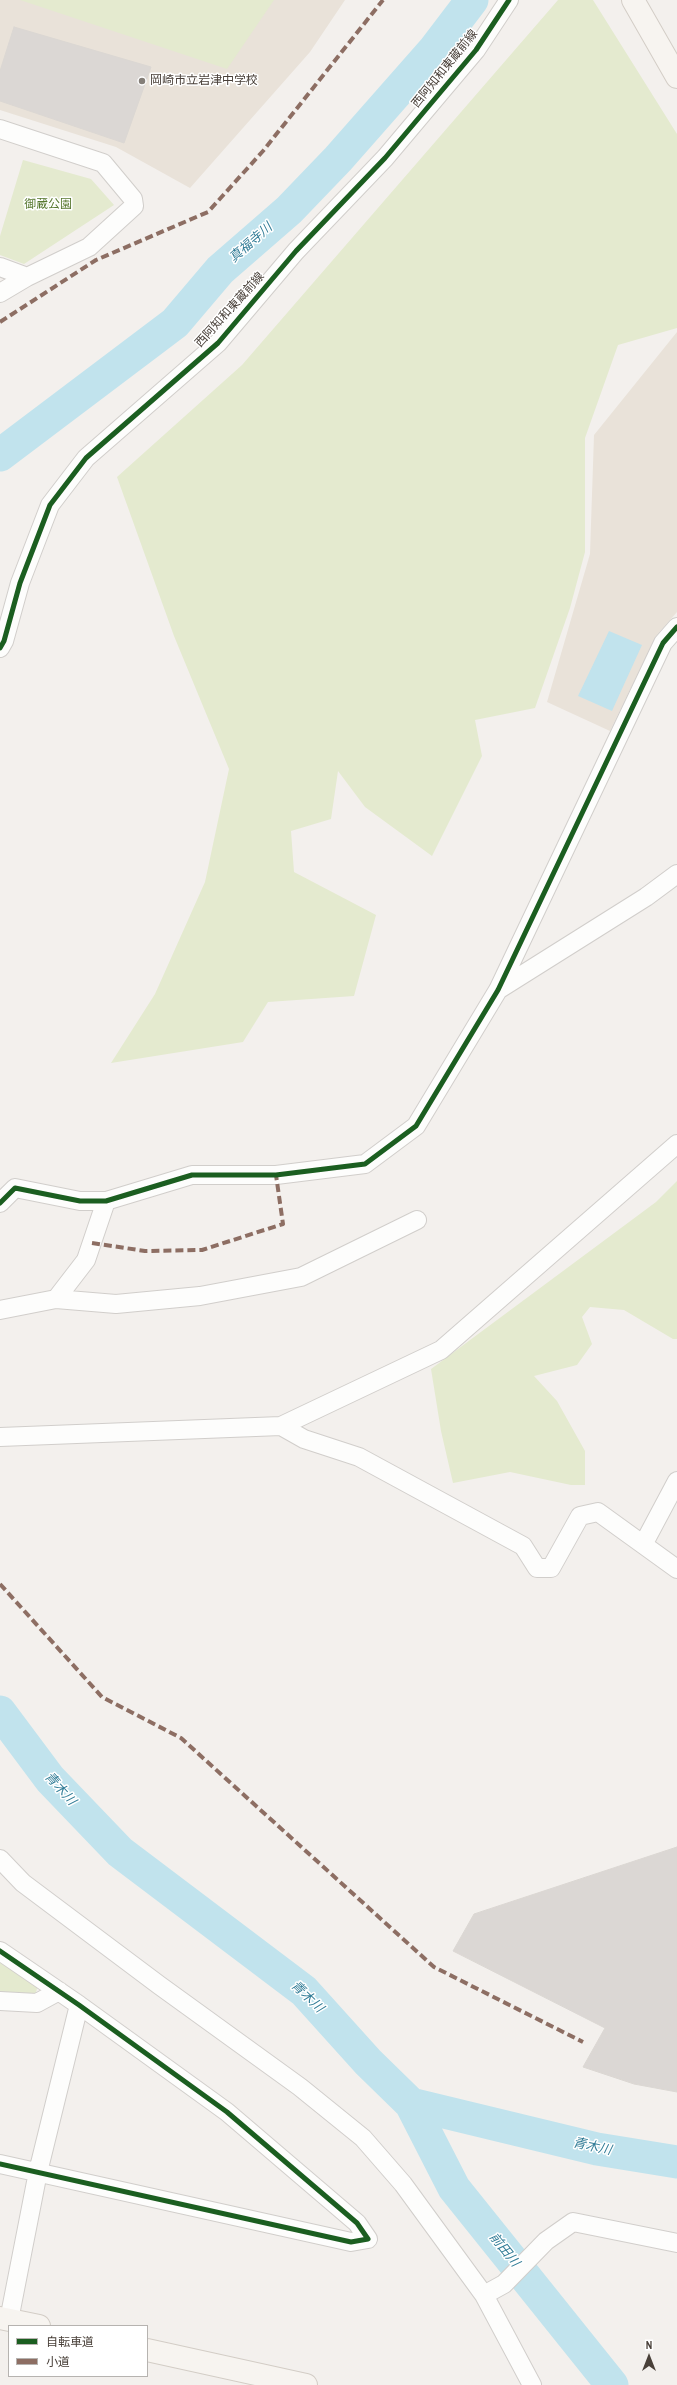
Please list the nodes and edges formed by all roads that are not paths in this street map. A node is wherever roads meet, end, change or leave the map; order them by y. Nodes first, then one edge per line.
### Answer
1 (509, 0) edge
2 (633, 0) edge
3 (677, 77) edge
4 (0, 129) edge
5 (0, 267) edge
6 (27, 277) junction
7 (0, 293) edge
8 (677, 627) edge
9 (0, 648) edge
10 (677, 874) edge
11 (498, 990) junction
12 (677, 1144) edge
13 (106, 1201) junction
14 (0, 1203) edge
15 (417, 1220) dead end
16 (56, 1299) junction
17 (0, 1310) edge
18 (281, 1426) junction
19 (0, 1437) edge
20 (677, 1481) edge
21 (644, 1543) junction
22 (677, 1569) edge
23 (0, 1859) edge
24 (0, 1951) edge
25 (59, 1991) junction
26 (0, 2001) edge
27 (79, 2005) junction
28 (0, 2164) edge
29 (38, 2172) junction
30 (677, 2243) edge
31 (484, 2295) junction
32 (5, 2318) edge
33 (34, 2325) edge
34 (148, 2350) edge
35 (306, 2385) edge
36 (532, 2385) edge

1 - 9 street, 西阿知和東蔵前線
2 - 3 street
4 - 6 street
5 - 6 street
6 - 7 street
8 - 11 street
10 - 11 street
11 - 13 street
12 - 18 street
13 - 14 street
13 - 16 street
15 - 16 street
16 - 17 street
18 - 19 street
18 - 21 street
20 - 21 street
21 - 22 street
23 - 31 street
24 - 25 street
25 - 26 street
25 - 27 street
27 - 29 street
27 - 29 street
28 - 29 street
29 - 32 street
30 - 31 street
31 - 36 street
32 - 33 street
34 - 35 street

